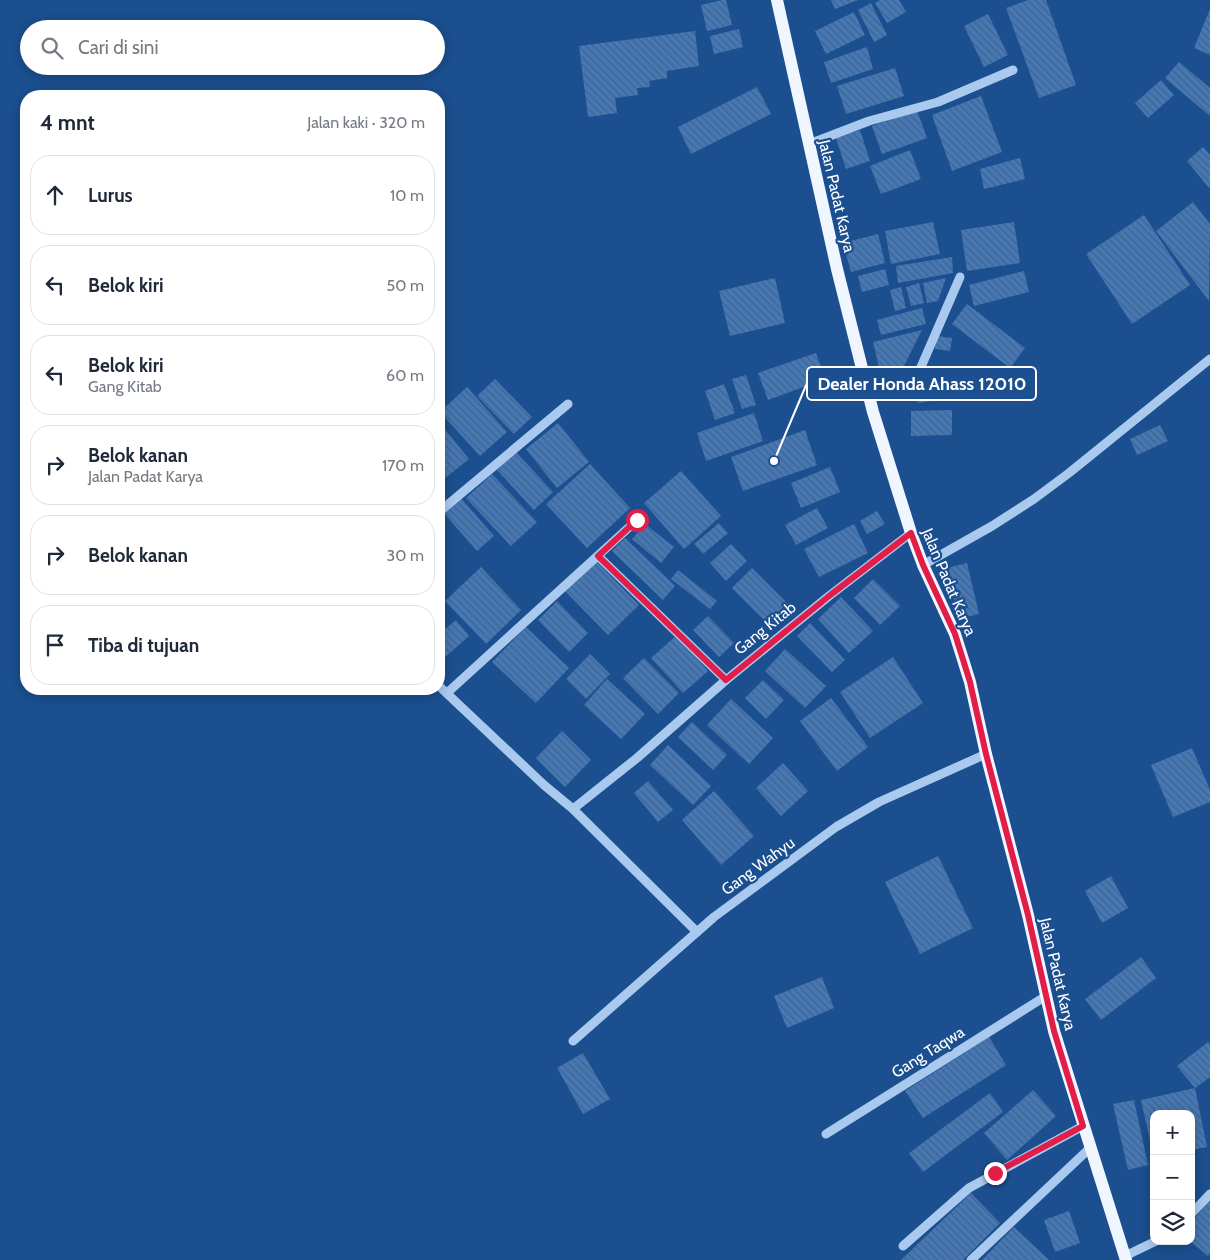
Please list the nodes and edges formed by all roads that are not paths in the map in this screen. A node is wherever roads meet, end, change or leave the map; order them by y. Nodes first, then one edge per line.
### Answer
1 (777, 0) edge
2 (1013, 70) dead end
3 (809, 144) junction
4 (960, 277) dead end
5 (1210, 359) edge
6 (869, 397) junction
7 (568, 404) dead end
8 (445, 507) edge
9 (637, 520) dead end
10 (911, 533) junction
11 (598, 556) junction
12 (923, 565) junction
13 (726, 680) junction
14 (447, 693) joint
15 (986, 754) junction
16 (573, 809) junction
17 (696, 932) junction
18 (1046, 996) junction
19 (573, 1041) dead end
20 (1083, 1126) junction
21 (826, 1134) dead end
22 (1090, 1148) junction
23 (1210, 1194) edge
24 (1195, 1210) edge
25 (1150, 1244) edge
26 (903, 1246) dead end
27 (1125, 1258) edge
28 (972, 1260) edge

1 - 3 main road, Jalan Padat Karya
2 - 3 street
3 - 6 main road, Jalan Padat Karya
4 - 6 street
5 - 12 street
6 - 10 main road, Jalan Padat Karya
7 - 8 street
9 - 11 street
10 - 12 main road, Jalan Padat Karya
10 - 13 street, Gang Kitab
11 - 13 street
11 - 14 street
12 - 15 main road, Jalan Padat Karya
13 - 16 street, Gang Kitab
14 - 16 street
15 - 17 street, Gang Wahyu
15 - 18 main road, Jalan Padat Karya
16 - 17 street
17 - 19 street, Gang Wahyu
18 - 20 main road, Jalan Padat Karya
18 - 21 street, Gang Taqwa
20 - 22 main road, Jalan Padat Karya
20 - 26 street
22 - 27 main road, Jalan Padat Karya
22 - 28 street
23 - 24 street
25 - 27 street

